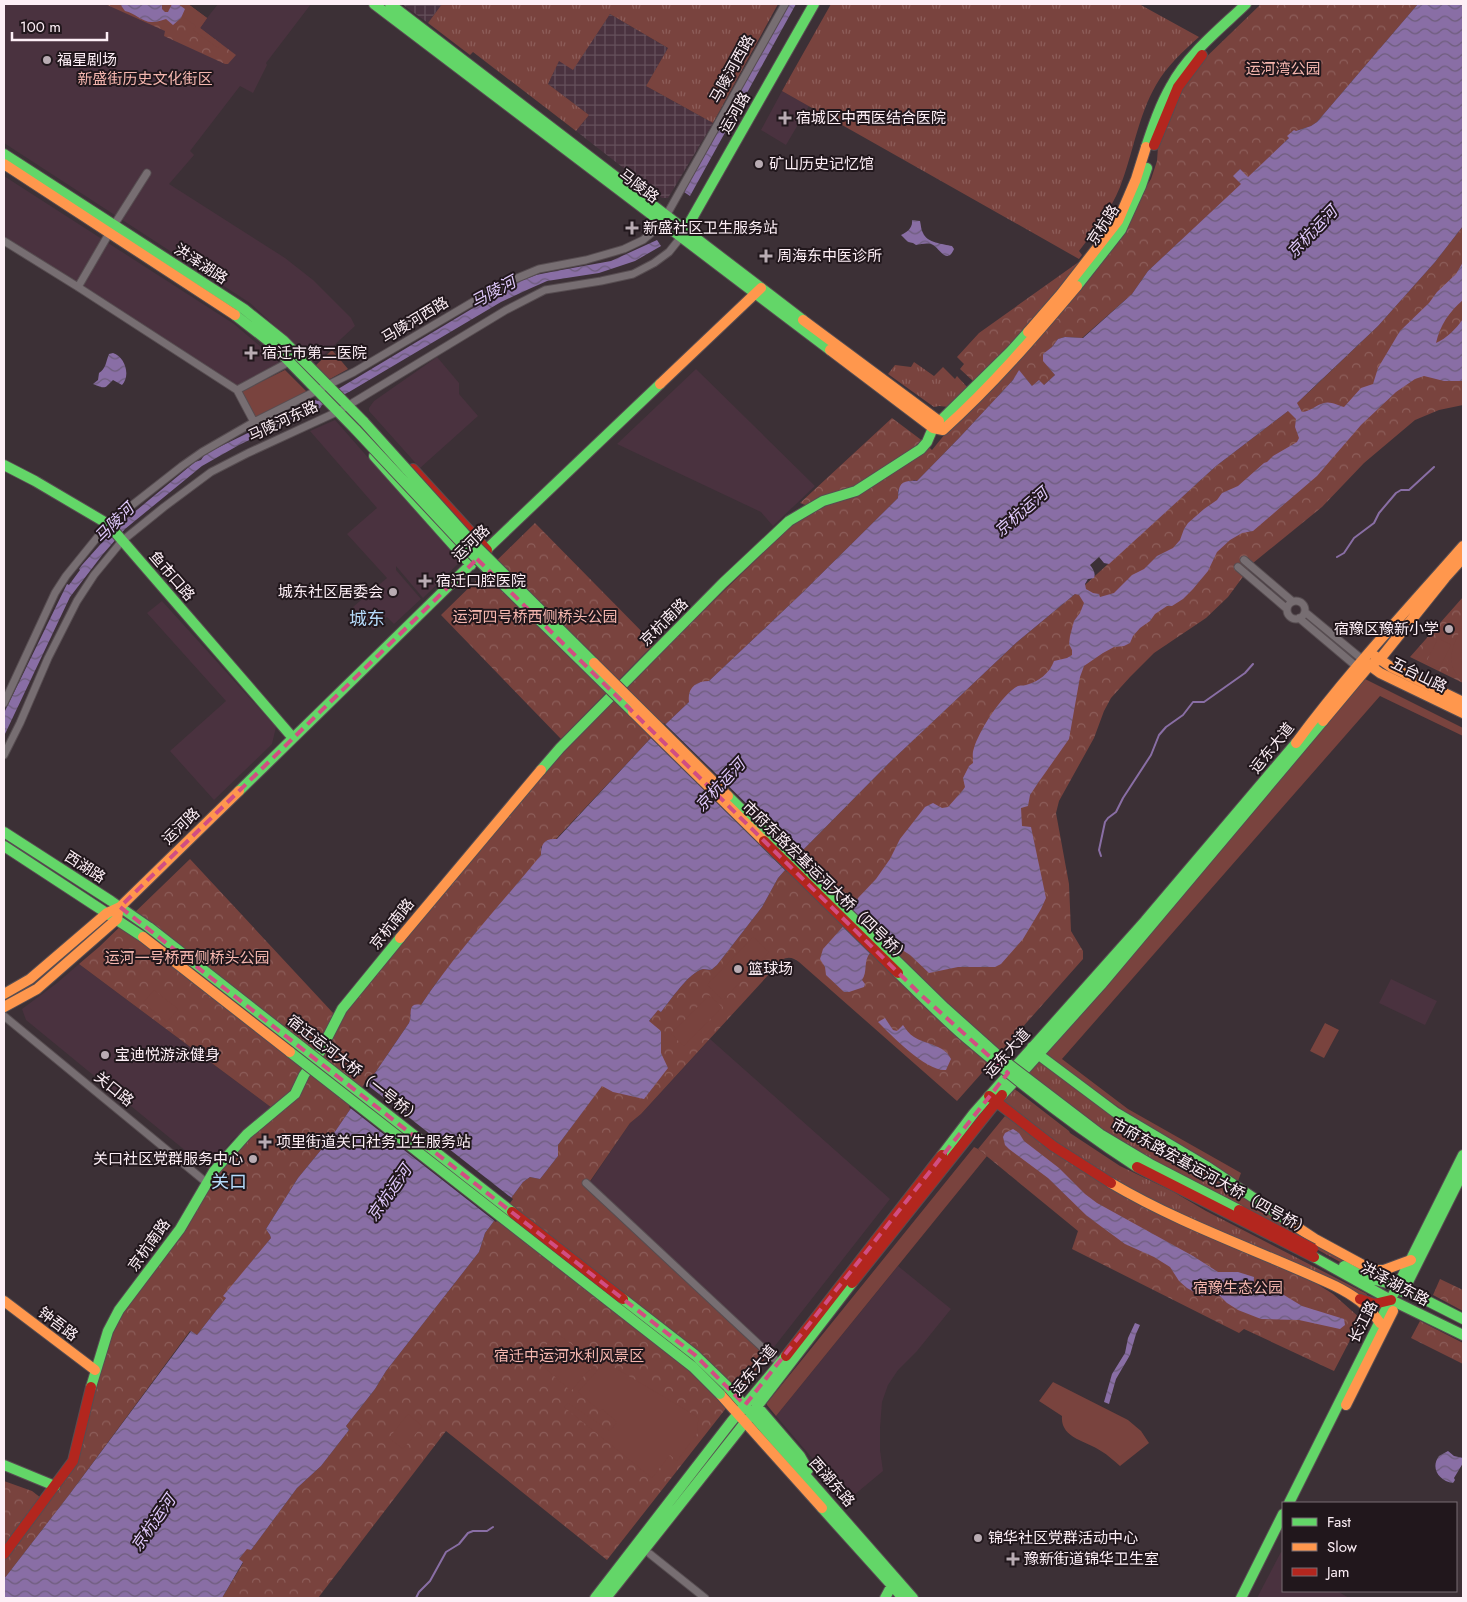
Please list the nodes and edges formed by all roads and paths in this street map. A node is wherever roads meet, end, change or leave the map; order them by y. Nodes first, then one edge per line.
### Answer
1 (374, 4) edge
2 (390, 4) edge
3 (785, 4) edge
4 (814, 4) edge
5 (1246, 4) edge
6 (1254, 4) edge
7 (4, 154) edge
8 (4, 164) edge
9 (146, 173) dead end
10 (664, 219) junction
11 (112, 229) junction
12 (683, 234) junction
13 (4, 241) edge
14 (78, 286) junction
15 (758, 291) junction
16 (289, 362) junction
17 (328, 385) junction
18 (237, 390) junction
19 (318, 391) junction
20 (342, 406) junction
21 (254, 422) junction
22 (364, 422) joint
23 (938, 426) junction
24 (356, 430) joint
25 (4, 466) edge
26 (116, 533) junction
27 (1463, 546) edge
28 (487, 550) junction
29 (1463, 558) edge
30 (1244, 560) dead end
31 (471, 565) junction
32 (1238, 567) dead end
33 (1292, 601) junction
34 (1287, 609) junction
35 (1305, 612) junction
36 (1299, 618) junction
37 (1380, 659) junction
38 (1365, 661) junction
39 (1463, 702) edge
40 (4, 703) edge
41 (1463, 713) edge
42 (293, 738) junction
43 (4, 755) edge
44 (4, 832) edge
45 (4, 846) edge
46 (120, 907) junction
47 (107, 913) junction
48 (117, 919) junction
49 (150, 928) joint
50 (142, 937) joint
51 (4, 994) edge
52 (4, 1007) edge
53 (4, 1016) edge
54 (1036, 1051) junction
55 (992, 1099) junction
56 (1463, 1155) edge
57 (1463, 1172) edge
58 (207, 1183) junction
59 (586, 1183) dead end
60 (1313, 1253) junction
61 (1411, 1260) junction
62 (1372, 1270) junction
63 (1401, 1288) junction
64 (1345, 1292) junction
65 (4, 1301) edge
66 (1394, 1301) junction
67 (1463, 1319) edge
68 (1380, 1323) junction
69 (1463, 1335) edge
70 (780, 1364) junction
71 (95, 1370) junction
72 (723, 1390) junction
73 (751, 1408) junction
74 (738, 1414) junction
75 (745, 1423) junction
76 (4, 1465) edge
77 (55, 1486) junction
78 (1289, 1502) edge
79 (1296, 1502) edge
80 (1282, 1516) edge
81 (1282, 1530) edge
82 (4, 1554) edge
83 (650, 1554) dead end
84 (897, 1589) edge
85 (595, 1598) edge
86 (606, 1598) edge
87 (705, 1598) edge
88 (885, 1598) edge
89 (912, 1598) edge
90 (1241, 1598) edge
91 (1248, 1598) edge

1 - 10 main road, 马陵路
2 - 10 main road, 马陵路
3 - 10 street, 马陵河西路
4 - 12 main road, 运河路
5 - 23 main road, 京杭路
6 - 23 main road, 京杭路
7 - 11 main road, 洪泽湖路
8 - 11 main road, 洪泽湖路
9 - 11 street
10 - 12 main road, 马陵路
10 - 17 street, 马陵河西路
11 - 14 street
11 - 16 main road, 洪泽湖路
11 - 17 main road, 洪泽湖路
12 - 15 main road, 马陵路
12 - 20 street, 马陵河东路
13 - 14 street
14 - 18 street
15 - 23 main road, 马陵路
15 - 28 main road, 运河路
16 - 18 street
16 - 19 main road, 洪泽湖路
17 - 19 street, 马陵河西路
17 - 20 main road, 洪泽湖路
18 - 21 street
19 - 20 main road, 洪泽湖路
19 - 21 street, 马陵河西路
20 - 22 main road, 洪泽湖路
20 - 24 main road, 洪泽湖路
20 - 26 street, 马陵河东路
20 - 28 main road
20 - 31 main road
21 - 26 street, 马陵河西路
22 - 60 main road, 市府东路宏基运河大桥（四号桥）, bridge
23 - 58 main road, 京杭南路
24 - 60 main road, 市府东路宏基运河大桥（四号桥）, bridge
25 - 26 main road, 鱼市口路
26 - 40 street, 马陵河西路
26 - 42 main road, 鱼市口路
26 - 43 street, 马陵河东路
27 - 38 main road, 运东大道
28 - 31 main road, 运河路
29 - 37 main road
30 - 33 street
31 - 42 main road, 运河路
32 - 34 street
33 - 34 street
33 - 35 street
34 - 36 street
35 - 36 street
35 - 38 street
36 - 38 street
37 - 38 main road, 五台山路
37 - 39 main road, 五台山路
38 - 41 main road, 五台山路
38 - 54 main road, 运东大道
42 - 46 main road, 运河路
44 - 46 main road, 西湖路
45 - 47 main road, 西湖路
46 - 47 main road, 运河路
46 - 48 main road
46 - 49 main road, 西湖路
47 - 48 main road, 西湖路
47 - 51 main road, 运河路
48 - 50 main road, 西湖路
48 - 52 main road
49 - 72 main road, 宿迁运河大桥（一号桥）, bridge
50 - 72 main road, 宿迁运河大桥（一号桥）, bridge
53 - 58 street, 关口路
54 - 55 main road, 运东大道
54 - 62 main road
55 - 64 main road
55 - 70 main road, 运东大道
55 - 73 main road, 运东大道
56 - 61 main road, 长江路
57 - 63 main road, 长江路
58 - 71 main road, 京杭南路
59 - 70 street
60 - 63 main road, 洪泽湖东路
60 - 66 main road, 洪泽湖东路
61 - 62 main road
61 - 63 main road, 长江路
62 - 63 main road
63 - 66 main road, 长江路
63 - 67 main road, 洪泽湖东路
64 - 66 main road
64 - 68 main road
65 - 71 main road, 钟吾路
66 - 68 main road, 长江路
66 - 69 main road, 洪泽湖东路
66 - 79 main road, 长江路
68 - 78 main road, 长江路
70 - 73 main road, 运东大道
71 - 77 main road, 京杭南路
72 - 73 main road, 西湖东路
72 - 74 main road, 西湖东路
73 - 74 main road, 运东大道
73 - 75 main road, 运东大道
73 - 84 main road, 西湖东路
74 - 75 main road, 西湖东路
74 - 85 main road, 运东大道
75 - 84 main road, 西湖东路
75 - 86 main road, 运东大道
76 - 77 main road
77 - 82 main road, 京杭南路
80 - 90 main road
81 - 91 main road
83 - 87 street
84 - 88 main road
84 - 89 main road, 西湖东路

